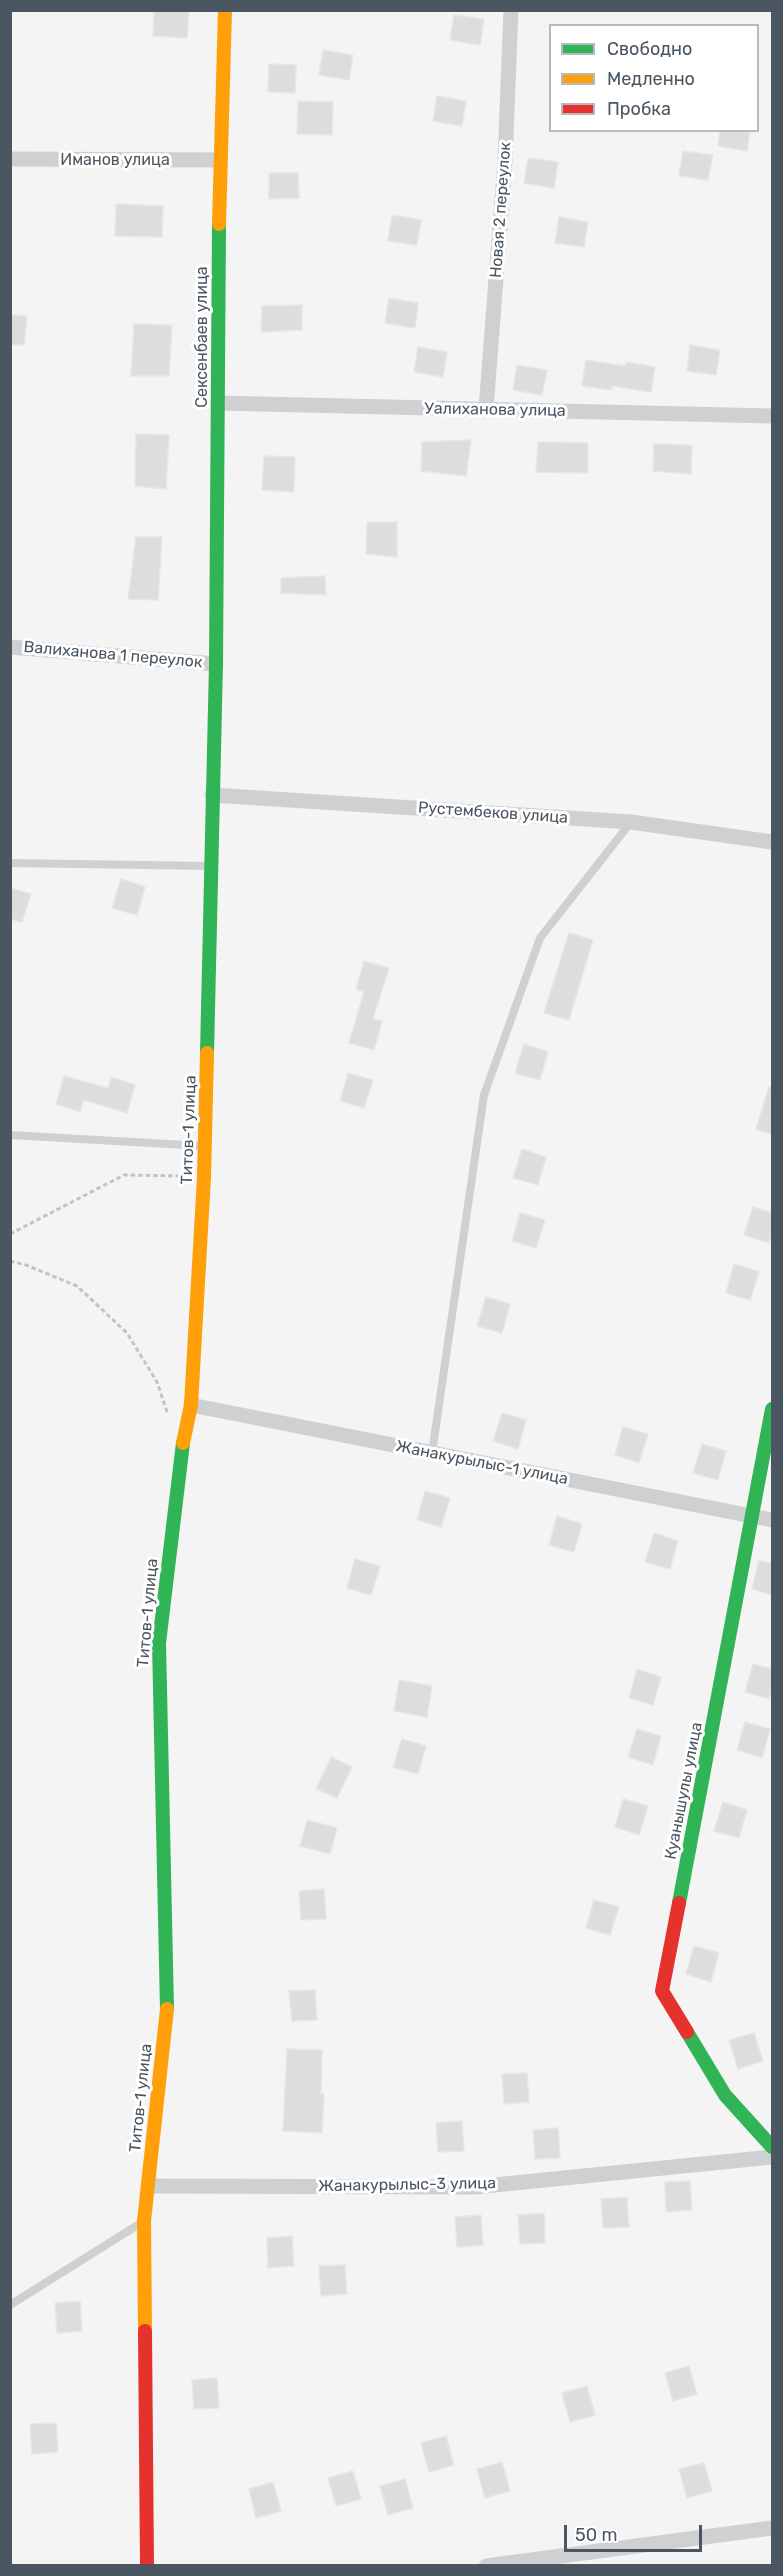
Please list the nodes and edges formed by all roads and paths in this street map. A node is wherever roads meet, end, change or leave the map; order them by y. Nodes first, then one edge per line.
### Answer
1 (225, 10) edge
2 (511, 10) edge
3 (10, 159) edge
4 (220, 160) junction
5 (218, 403) junction
6 (486, 409) junction
7 (772, 416) edge
8 (10, 647) edge
9 (216, 664) junction
10 (212, 795) junction
11 (631, 822) junction
12 (772, 842) edge
13 (10, 863) edge
14 (211, 866) junction
15 (10, 1135) edge
16 (205, 1146) junction
17 (204, 1177) junction
18 (10, 1234) edge
19 (10, 1261) edge
20 (191, 1405) junction
21 (772, 1409) edge
22 (171, 1423) dead end
23 (432, 1453) junction
24 (753, 1517) junction
25 (772, 1520) edge
26 (772, 2147) edge
27 (772, 2157) edge
28 (149, 2186) junction
29 (144, 2221) junction
30 (10, 2305) edge
31 (772, 2528) edge
32 (147, 2565) edge
33 (486, 2565) edge

1 - 4 street, Сексенбаев улица
2 - 6 street, Новая 2 переулок
3 - 4 street, Иманов улица
4 - 5 street, Сексенбаев улица
5 - 6 street, Уалиханова улица
5 - 9 street, Сексенбаев улица
6 - 7 street, Уалиханова улица
8 - 9 street, Валиханова 1 переулок
9 - 10 street, Титов-1 улица
10 - 11 street, Рустембеков улица
10 - 14 street, Титов-1 улица
11 - 12 street, Рустембеков улица
11 - 23 lane
13 - 14 lane
14 - 16 street, Титов-1 улица
15 - 16 lane
16 - 17 street, Титов-1 улица
17 - 18 path
17 - 20 street, Титов-1 улица
19 - 22 path
20 - 23 street, Жанакурылыс-1 улица
20 - 28 street, Титов-1 улица
21 - 24 street, Куанышулы улица
23 - 24 street, Жанакурылыс-1 улица
24 - 25 street, Жанакурылыс-1 улица
24 - 26 street, Куанышулы улица
27 - 28 street, Жанакурылыс-3 улица
28 - 29 street, Титов-1 улица
29 - 30 lane
29 - 32 street, Титов-1 улица
31 - 33 street

